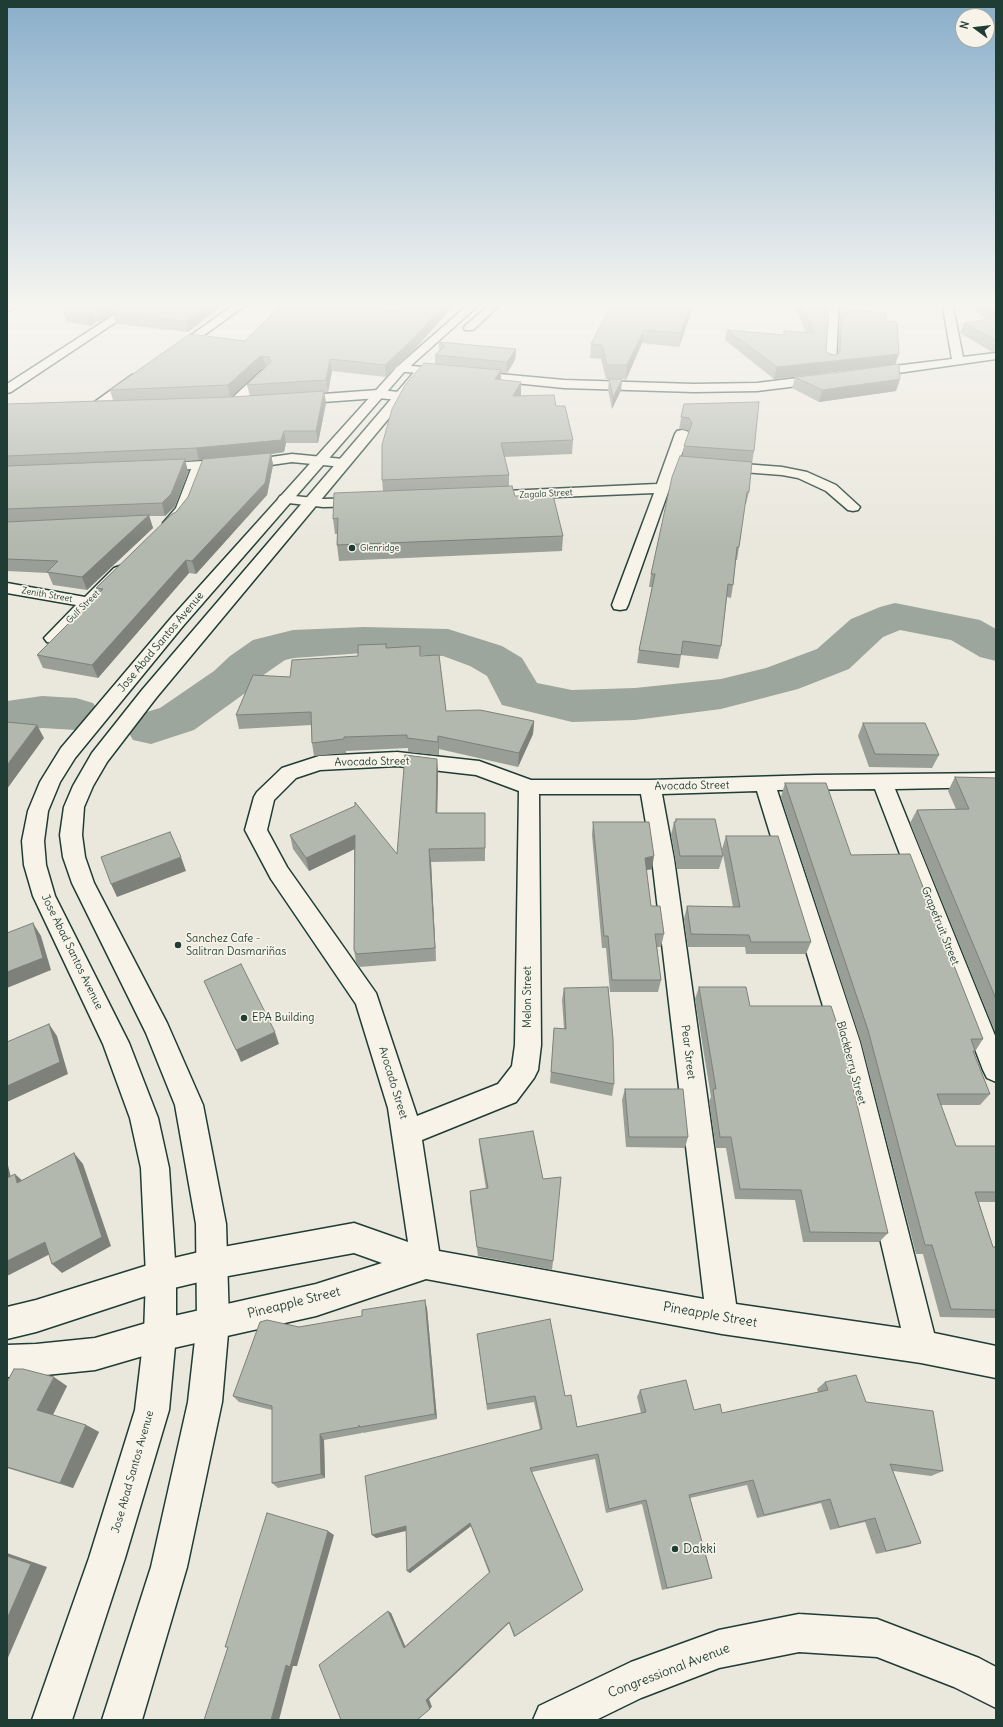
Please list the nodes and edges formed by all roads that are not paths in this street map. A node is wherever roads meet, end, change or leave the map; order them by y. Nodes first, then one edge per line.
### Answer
1 (17, 383) edge
2 (129, 383) edge
3 (256, 383) edge
4 (389, 383) edge
5 (411, 383) edge
6 (547, 383) edge
7 (796, 383) edge
8 (7, 389) edge
9 (378, 394) junction
10 (399, 396) junction
11 (288, 400) edge
12 (256, 402) edge
13 (234, 403) junction
14 (218, 404) edge
15 (117, 408) edge
16 (78, 409) edge
17 (93, 409) junction
18 (682, 434) dead end
19 (671, 462) junction
20 (317, 463) junction
21 (199, 466) junction
22 (341, 466) junction
23 (145, 468) edge
24 (662, 488) junction
25 (473, 497) edge
26 (285, 499) junction
27 (378, 501) edge
28 (310, 502) junction
29 (853, 507) dead end
30 (159, 526) edge
31 (133, 559) edge
32 (7, 588) edge
33 (87, 602) junction
34 (620, 605) dead end
35 (53, 638) edge
36 (996, 780) edge
37 (882, 782) junction
38 (765, 784) junction
39 (529, 786) junction
40 (650, 787) junction
41 (996, 1070) edge
42 (407, 1132) junction
43 (212, 1264) junction
44 (426, 1264) junction
45 (161, 1276) junction
46 (722, 1318) junction
47 (214, 1322) junction
48 (7, 1323) edge
49 (160, 1335) junction
50 (921, 1347) junction
51 (7, 1361) edge
52 (996, 1362) edge
53 (996, 1688) edge
54 (52, 1720) edge
55 (122, 1720) edge
56 (553, 1720) edge

1 - 8 street
2 - 17 street
3 - 13 street
4 - 9 street, Jose Abad Santos Avenue
5 - 10 street
6 - 7 street
9 - 10 street
9 - 11 street
9 - 20 street, Jose Abad Santos Avenue
10 - 22 street
12 - 13 street
13 - 14 street
15 - 17 street
16 - 17 street
18 - 19 street
19 - 24 street
19 - 29 street
20 - 21 street
20 - 22 street
20 - 26 street, Jose Abad Santos Avenue
21 - 23 street
21 - 30 street
22 - 28 street
24 - 25 street, Zagala Street
24 - 34 street
26 - 28 street
26 - 45 street, Jose Abad Santos Avenue
27 - 28 street
28 - 43 street
31 - 33 street, Gulf Street
32 - 33 street, Zenith Street
33 - 35 street, Gulf Street
36 - 37 street, Avocado Street
37 - 38 street, Avocado Street
37 - 41 street, Grapefruit Street
38 - 40 street, Avocado Street
38 - 50 street, Blackberry Street
39 - 40 street, Avocado Street
39 - 42 street, Melon Street
39 - 42 street, Avocado Street
40 - 46 street, Pear Street
42 - 44 street, Avocado Street
43 - 44 street, Pineapple Street
43 - 45 street, Pineapple Street
43 - 47 street
44 - 46 street, Pineapple Street
44 - 47 street, Pineapple Street
45 - 48 street, Pineapple Street
45 - 49 street, Jose Abad Santos Avenue
46 - 50 street, Pineapple Street
47 - 49 street, Pineapple Street
47 - 55 street
49 - 51 street, Pineapple Street
49 - 54 street, Jose Abad Santos Avenue
50 - 52 street, Pineapple Street
53 - 56 street, Congressional Avenue

